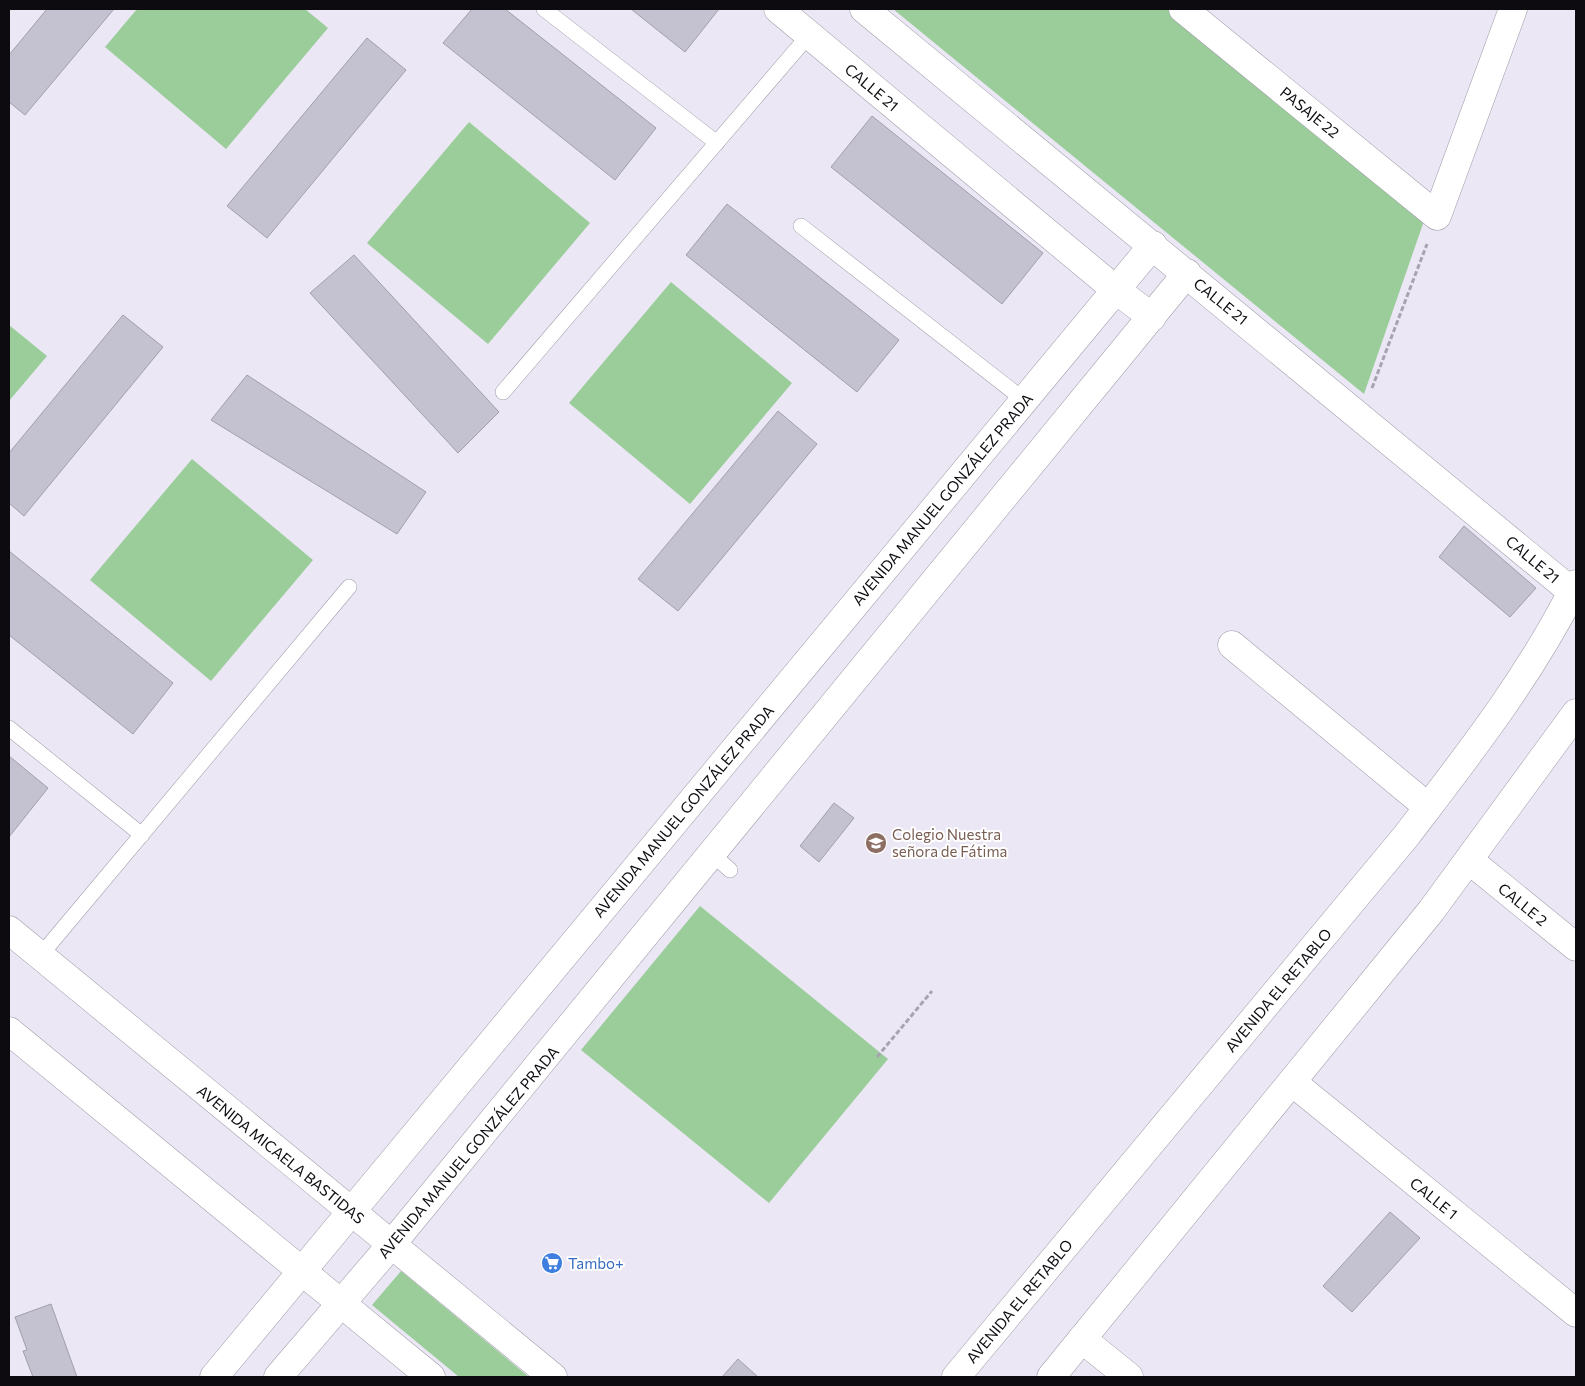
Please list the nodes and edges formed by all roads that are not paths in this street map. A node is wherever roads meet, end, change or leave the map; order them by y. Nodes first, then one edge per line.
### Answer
1 (544, 9) edge
2 (778, 9) edge
3 (864, 9) edge
4 (1183, 9) edge
5 (1512, 9) edge
6 (809, 35) junction
7 (717, 143) junction
8 (801, 226) dead end
9 (1153, 246) junction
10 (1187, 273) junction
11 (1116, 290) junction
12 (1152, 317) junction
13 (503, 392) dead end
14 (1024, 400) junction
15 (349, 587) dead end
16 (1575, 590) edge
17 (1232, 645) dead end
18 (1576, 713) edge
19 (9, 728) edge
20 (1428, 807) junction
21 (142, 835) junction
22 (1469, 860) junction
23 (9, 930) edge
24 (1576, 947) edge
25 (40, 956) junction
26 (9, 1031) edge
27 (1292, 1082) junction
28 (351, 1212) junction
29 (391, 1245) junction
30 (302, 1272) junction
31 (342, 1304) junction
32 (1576, 1313) edge
33 (1082, 1339) junction
34 (214, 1377) edge
35 (278, 1377) edge
36 (431, 1377) edge
37 (553, 1377) edge
38 (956, 1377) edge
39 (1052, 1377) edge
40 (1129, 1377) edge

1 - 7 lane
2 - 6 street, CALLE 21
3 - 9 street, CALLE 21
4 - 5 street, PASAJE 22
6 - 7 lane
6 - 11 street, CALLE 21
7 - 13 lane
8 - 14 lane
9 - 10 street, CALLE 21
9 - 11 street, AVENIDA MANUEL GONZÁLEZ PRADA
10 - 12 street, AVENIDA MANUEL GONZÁLEZ PRADA
10 - 16 street, CALLE 21
11 - 12 street, CALLE 21
11 - 14 street, AVENIDA MANUEL GONZÁLEZ PRADA
12 - 29 street, AVENIDA MANUEL GONZÁLEZ PRADA
14 - 28 street, AVENIDA MANUEL GONZÁLEZ PRADA
15 - 21 lane
16 - 20 street, AVENIDA EL RETABLO
17 - 20 street
18 - 22 street
19 - 21 lane
20 - 38 street, AVENIDA EL RETABLO
21 - 25 lane
22 - 24 street, CALLE 2
22 - 27 street
23 - 25 street, AVENIDA MICAELA BASTIDAS
25 - 28 street, AVENIDA MICAELA BASTIDAS
26 - 30 street
27 - 32 street, CALLE 1
27 - 33 street
28 - 29 street, AVENIDA MICAELA BASTIDAS
28 - 30 street, AVENIDA MANUEL GONZÁLEZ PRADA
29 - 31 street, AVENIDA MANUEL GONZÁLEZ PRADA
29 - 37 street, AVENIDA MICAELA BASTIDAS
30 - 31 street
30 - 34 street, AVENIDA MANUEL GONZÁLEZ PRADA
31 - 35 street, AVENIDA MANUEL GONZÁLEZ PRADA
31 - 36 street
33 - 39 street
33 - 40 street

